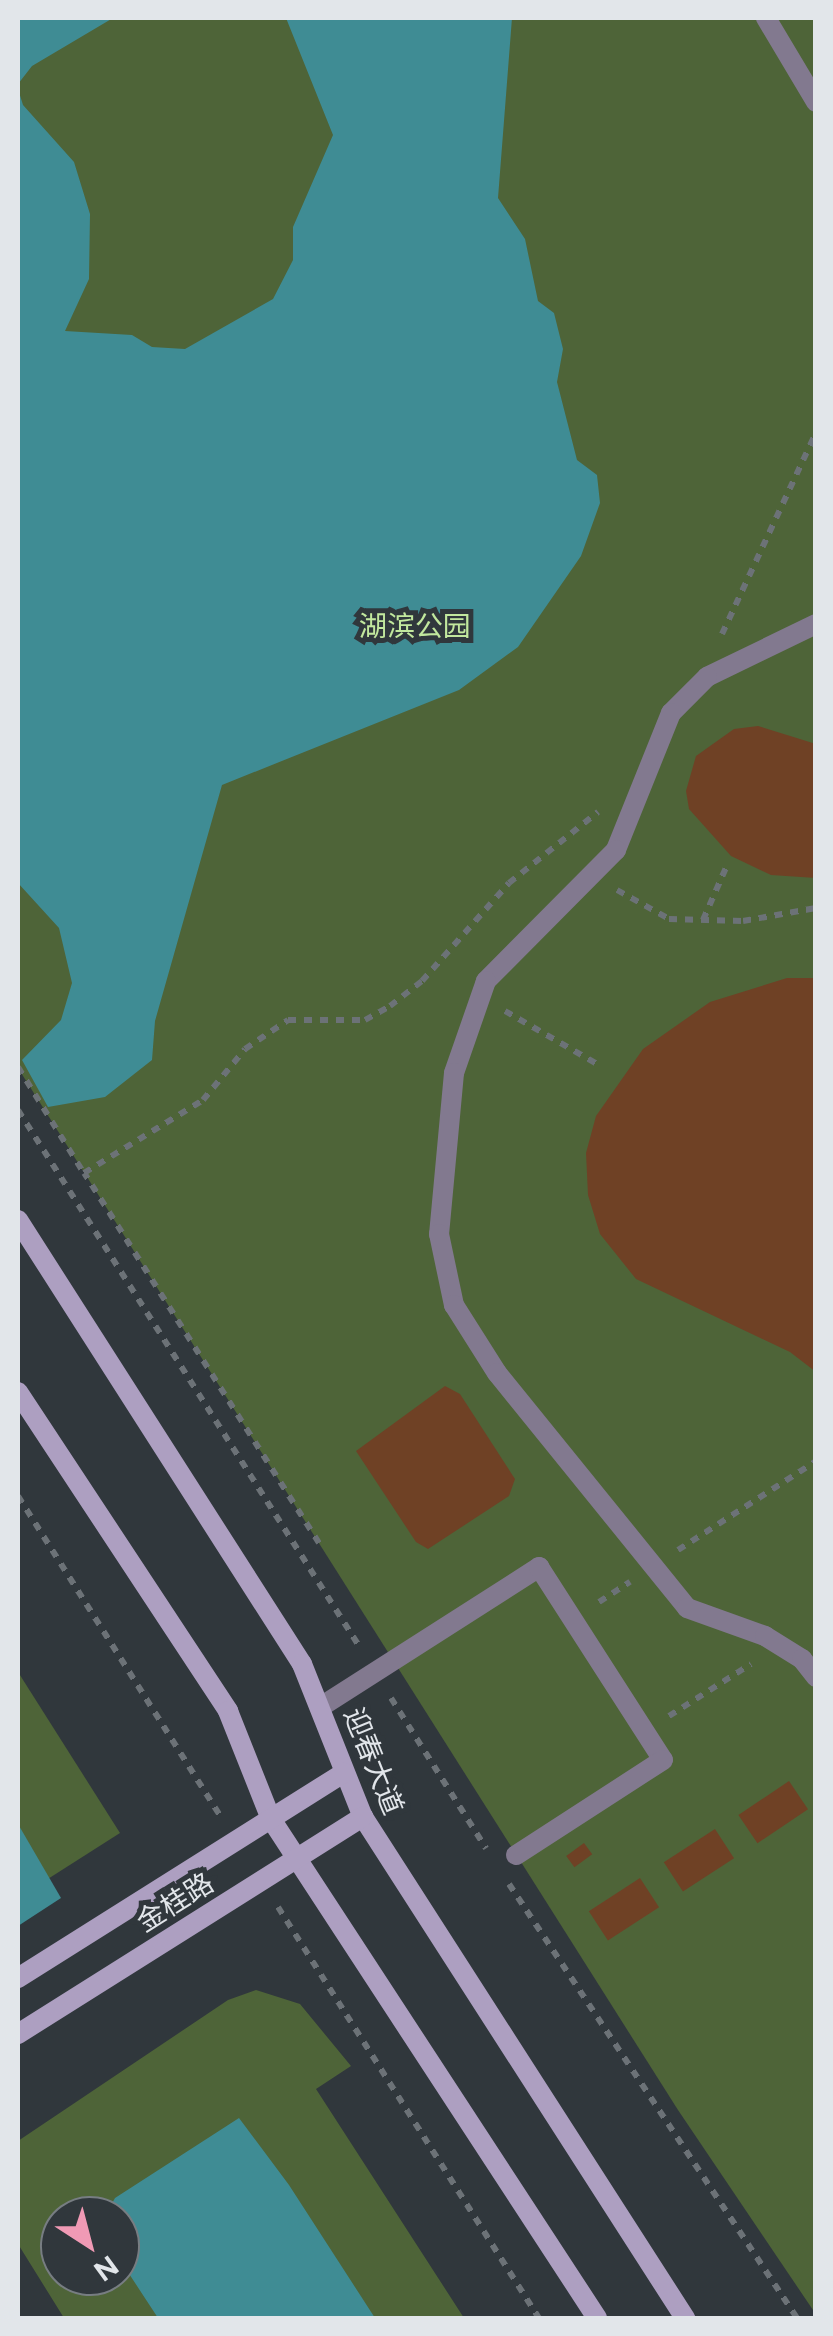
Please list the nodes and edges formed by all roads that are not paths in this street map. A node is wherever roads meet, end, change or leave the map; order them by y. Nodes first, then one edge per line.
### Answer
1 (766, 18) edge
2 (816, 102) edge
3 (816, 624) edge
4 (18, 1220) edge
5 (18, 1392) edge
6 (816, 1677) edge
7 (322, 1706) junction
8 (344, 1773) junction
9 (362, 1817) junction
10 (271, 1818) junction
11 (516, 1855) dead end
12 (296, 1858) junction
13 (18, 1978) edge
14 (18, 2034) edge
15 (597, 2318) edge
16 (686, 2318) edge

1 - 2 lane
3 - 6 lane
4 - 7 main road, 迎春大道
5 - 10 main road
7 - 8 main road, 迎春大道
7 - 11 lane
8 - 9 main road, 迎春大道
8 - 10 main road, 金桂路
9 - 12 main road, 金桂路
9 - 16 main road, 迎春大道
10 - 12 main road
10 - 13 main road, 金桂路
12 - 14 main road, 金桂路
12 - 15 main road

